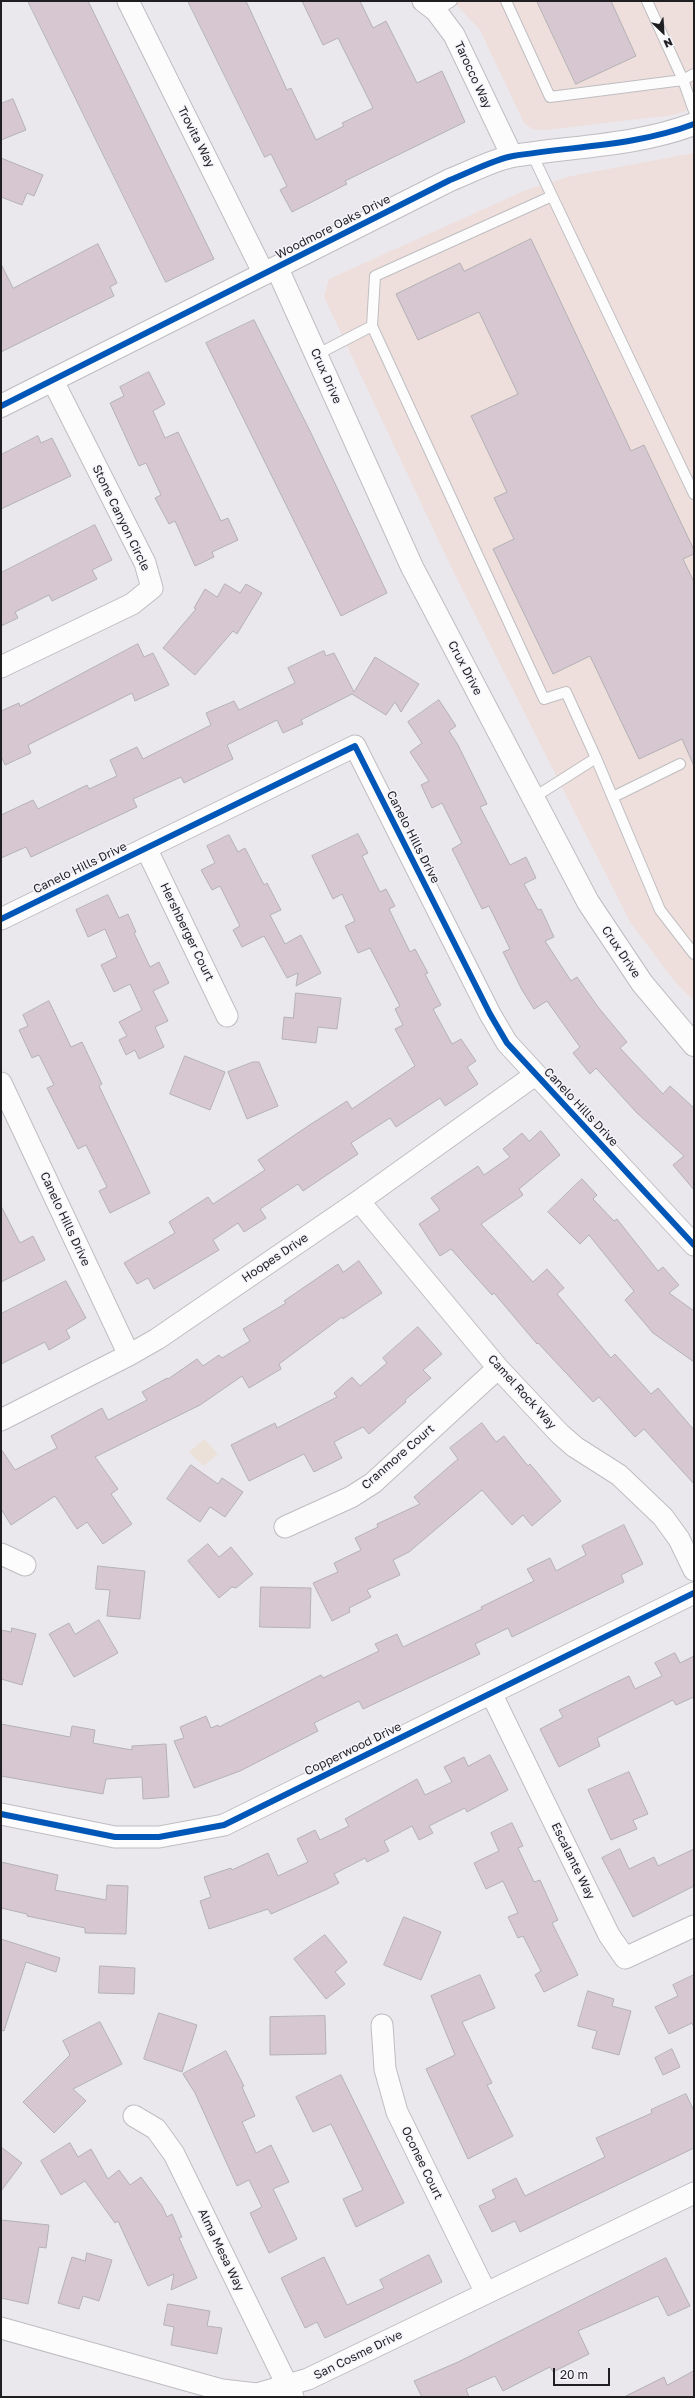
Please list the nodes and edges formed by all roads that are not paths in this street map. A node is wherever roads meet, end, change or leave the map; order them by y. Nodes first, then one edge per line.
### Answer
1 (128, 1) edge
2 (506, 1) edge
3 (647, 1) edge
4 (437, 4) edge
5 (694, 74) edge
6 (684, 80) junction
7 (694, 111) edge
8 (694, 124) edge
9 (522, 155) junction
10 (552, 196) junction
11 (270, 271) junction
12 (372, 326) junction
13 (316, 355) junction
14 (53, 381) junction
15 (1, 406) edge
16 (694, 494) edge
17 (1, 667) edge
18 (596, 758) junction
19 (680, 764) dead end
20 (613, 797) junction
21 (534, 798) junction
22 (146, 848) junction
23 (1, 919) edge
24 (694, 954) edge
25 (227, 1016) dead end
26 (692, 1039) edge
27 (536, 1075) junction
28 (1, 1083) edge
29 (359, 1201) junction
30 (694, 1245) edge
31 (130, 1355) junction
32 (498, 1368) junction
33 (1, 1420) edge
34 (285, 1527) dead end
35 (1, 1554) edge
36 (25, 1565) dead end
37 (694, 1570) edge
38 (694, 1593) edge
39 (491, 1693) junction
40 (1, 1814) edge
41 (694, 1926) edge
42 (382, 2025) dead end
43 (134, 2116) dead end
44 (694, 2193) edge
45 (486, 2293) junction
46 (1, 2328) edge
47 (290, 2392) edge

1 - 11 street, Trovita Way
2 - 6 lane
3 - 6 lane
4 - 9 street, Tarocco Way
5 - 6 lane
6 - 7 lane
8 - 9 street, Woodmore Oaks Drive
9 - 10 lane
9 - 11 street, Woodmore Oaks Drive
10 - 12 lane
10 - 16 lane
11 - 13 street, Crux Drive
11 - 14 street, Woodmore Oaks Drive
12 - 13 lane
12 - 18 lane
13 - 21 street, Crux Drive
14 - 15 street, Woodmore Oaks Drive
14 - 17 street, Stone Canyon Circle
18 - 20 lane
18 - 21 lane
19 - 20 lane
20 - 24 lane
21 - 26 street, Crux Drive
22 - 23 street, Canelo Hills Drive
22 - 25 street, Hershberger Court
22 - 27 street, Canelo Hills Drive
27 - 29 street, Hoopes Drive
27 - 30 street, Canelo Hills Drive
28 - 31 street, Canelo Hills Drive
29 - 31 street, Hoopes Drive
29 - 32 street, Camel Rock Way
31 - 33 street, Hoopes Drive
32 - 34 street, Cranmore Court
32 - 37 street, Camel Rock Way
35 - 36 street
38 - 39 street, Copperwood Drive
39 - 40 street, Copperwood Drive
39 - 41 street, Escalante Way
42 - 45 street, Oconee Court
43 - 47 street, Alma Mesa Way
44 - 45 street, San Cosme Drive
45 - 47 street, San Cosme Drive
46 - 47 street, San Cosme Drive

